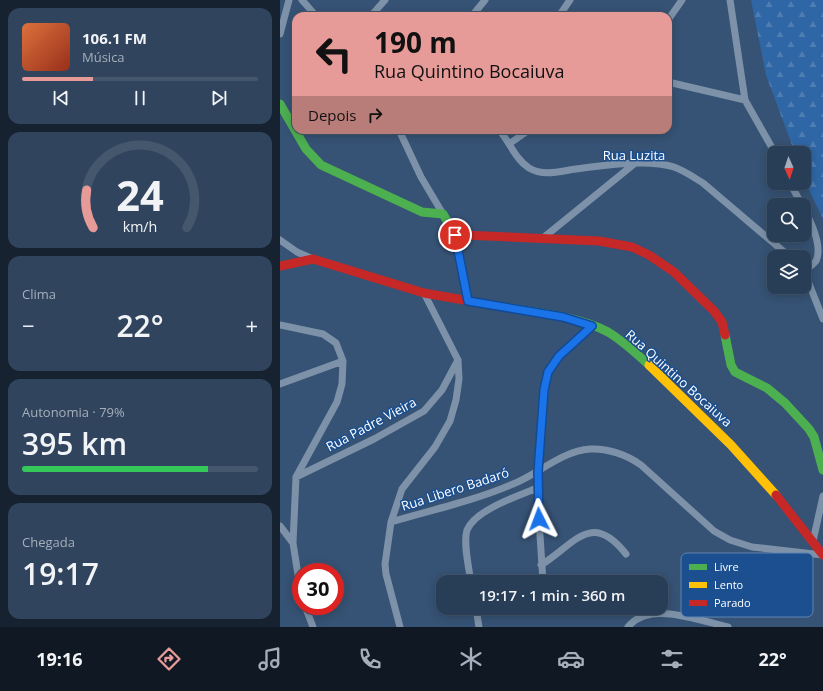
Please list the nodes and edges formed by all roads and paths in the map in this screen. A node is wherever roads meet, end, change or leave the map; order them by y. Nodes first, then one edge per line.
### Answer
1 (289, 0) edge
2 (302, 0) edge
3 (385, 0) edge
4 (485, 0) edge
5 (674, 0) edge
6 (682, 0) edge
7 (730, 0) edge
8 (566, 2) edge
9 (676, 9) junction
10 (312, 12) edge
11 (374, 12) edge
12 (475, 12) edge
13 (561, 12) edge
14 (672, 14) edge
15 (280, 34) edge
16 (672, 83) edge
17 (745, 100) junction
18 (280, 104) edge
19 (292, 125) edge
20 (297, 134) edge
21 (401, 134) edge
22 (502, 134) edge
23 (523, 134) edge
24 (509, 144) junction
25 (771, 146) edge
26 (634, 164) junction
27 (443, 214) junction
28 (811, 222) edge
29 (455, 235) junction
30 (543, 238) junction
31 (280, 240) edge
32 (782, 250) edge
33 (313, 259) junction
34 (280, 266) edge
35 (811, 266) edge
36 (811, 289) edge
37 (424, 294) junction
38 (468, 301) junction
39 (823, 319) edge
40 (280, 325) edge
41 (592, 326) junction
42 (458, 360) junction
43 (343, 361) junction
44 (280, 384) edge
45 (823, 470) edge
46 (538, 472) junction
47 (296, 477) junction
48 (537, 488) junction
49 (823, 496) edge
50 (391, 522) junction
51 (280, 526) edge
52 (813, 541) junction
53 (293, 543) junction
54 (805, 553) edge
55 (626, 554) dead end
56 (813, 554) edge
57 (823, 555) edge
58 (296, 563) edge
59 (542, 565) junction
60 (470, 575) edge
61 (543, 575) edge
62 (308, 615) edge
63 (477, 615) edge
64 (681, 616) edge
65 (686, 617) edge
66 (313, 627) edge
67 (400, 627) edge
68 (479, 627) edge
69 (628, 627) edge
70 (728, 627) edge

1 - 15 street
2 - 10 street
3 - 11 street
4 - 12 street
5 - 9 street
6 - 9 street
7 - 17 street
8 - 13 street
9 - 14 street
16 - 17 street
17 - 25 street
18 - 19 street
20 - 27 street
21 - 27 street
22 - 24 street, Rua Luzita
23 - 24 street
24 - 26 street, Rua Luzita
26 - 30 street
26 - 32 street, Rua Luzita
27 - 29 street
28 - 35 street
29 - 30 street
29 - 38 street
30 - 45 street
31 - 33 street
33 - 34 street
33 - 37 street, Rua Quintino Bocaiuva
36 - 39 street
37 - 38 street, Rua Quintino Bocaiuva
37 - 42 street
38 - 41 street, Rua Quintino Bocaiuva
40 - 43 street
41 - 46 street
41 - 52 street, Rua Quintino Bocaiuva
42 - 47 street, Rua Padre Vieira
42 - 50 street
43 - 44 street
43 - 47 street
46 - 48 street
46 - 50 street, Rua Libero Badaró
46 - 54 street, Rua Libero Badaró
47 - 53 street
48 - 59 street
48 - 60 street
49 - 52 street
50 - 67 street
51 - 53 street
52 - 57 street, Rua Quintino Bocaiuva
53 - 58 street
55 - 59 street
56 - 57 street, Rua Libero Badaró
59 - 61 street
62 - 66 street
63 - 68 street
64 - 69 street
65 - 70 street

